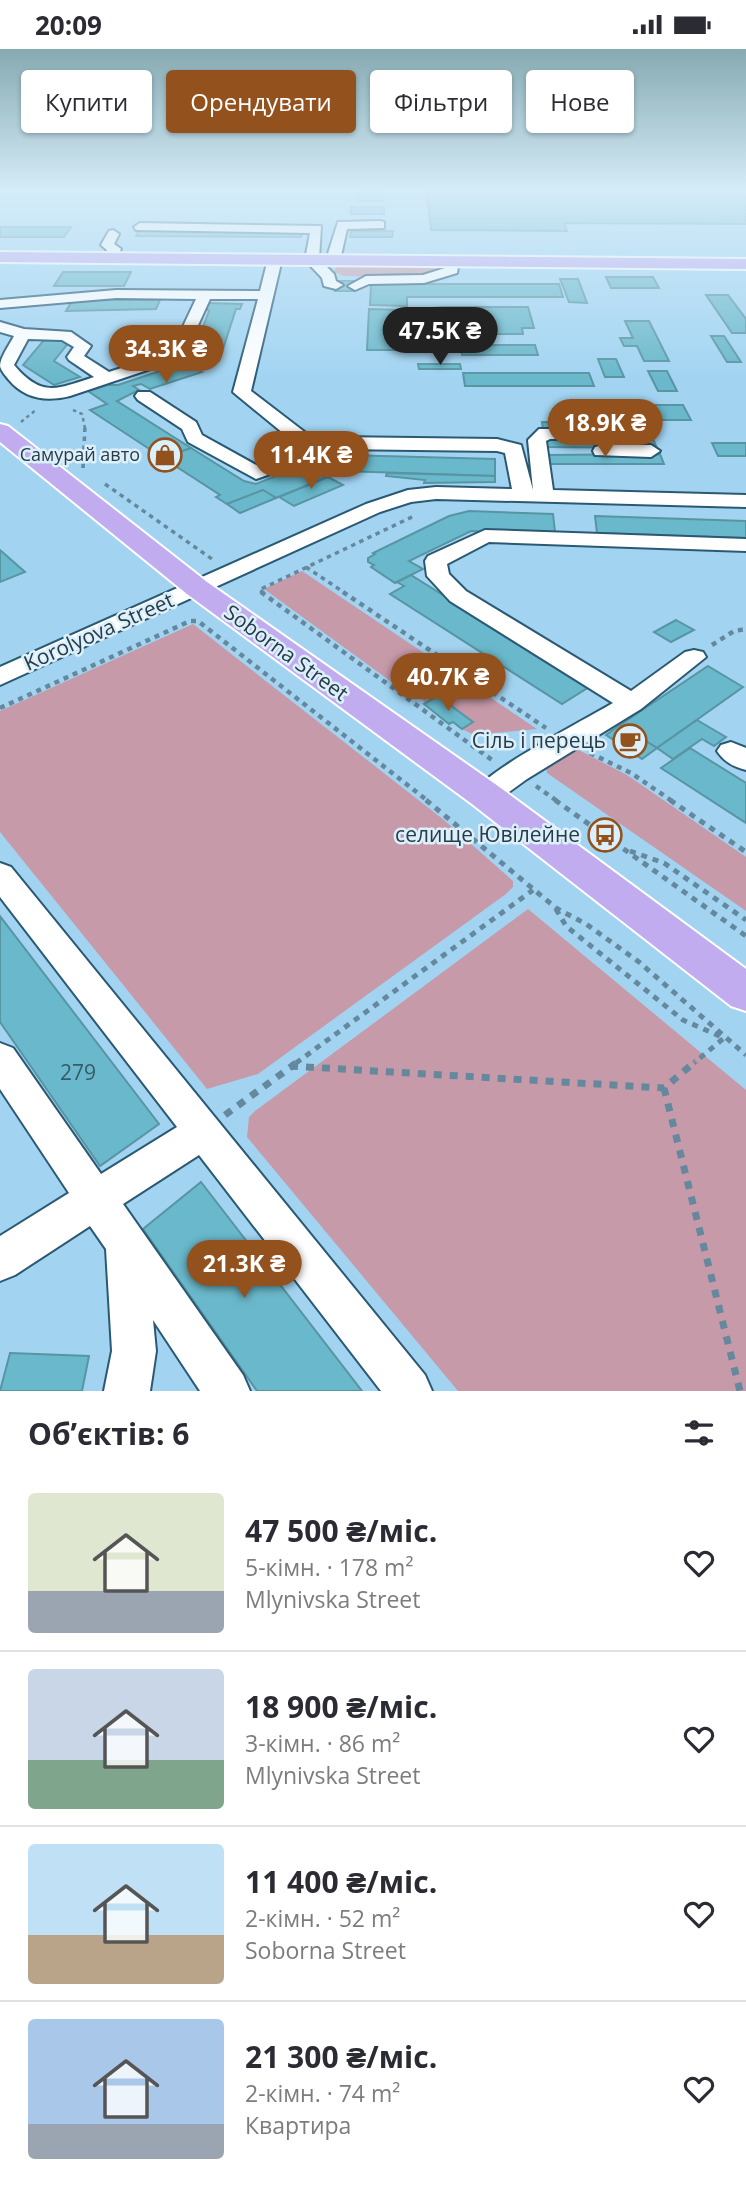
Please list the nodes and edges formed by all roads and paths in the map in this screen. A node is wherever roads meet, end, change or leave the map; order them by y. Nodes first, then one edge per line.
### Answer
1 (112, 254) edge
2 (313, 254) edge
3 (335, 254) edge
4 (0, 257) edge
5 (110, 257) junction
6 (275, 260) junction
7 (312, 260) junction
8 (333, 260) junction
9 (452, 261) junction
10 (746, 264) edge
11 (336, 285) dead end
12 (355, 286) dead end
13 (205, 295) junction
14 (267, 295) junction
15 (0, 304) edge
16 (0, 327) edge
17 (23, 334) junction
18 (107, 377) junction
19 (54, 395) junction
20 (144, 396) dead end
21 (73, 410) joint
22 (5, 423) edge
23 (31, 429) dead end
24 (631, 434) dead end
25 (311, 446) junction
26 (537, 451) junction
27 (651, 451) dead end
28 (75, 462) dead end
29 (105, 483) dead end
30 (523, 495) junction
31 (544, 496) junction
32 (572, 497) junction
33 (746, 501) edge
34 (579, 540) junction
35 (746, 545) edge
36 (212, 559) dead end
37 (305, 567) dead end
38 (197, 588) junction
39 (746, 629) edge
40 (694, 657) joint
41 (0, 677) edge
42 (632, 703) junction
43 (0, 708) edge
44 (569, 741) junction
45 (485, 795) junction
46 (624, 849) dead end
47 (746, 852) edge
48 (0, 875) edge
49 (533, 890) junction
50 (556, 908) junction
51 (746, 920) edge
52 (746, 993) edge
53 (724, 1038) junction
54 (746, 1055) edge
55 (0, 1059) edge
56 (290, 1066) junction
57 (664, 1088) junction
58 (202, 1132) junction
59 (95, 1198) junction
60 (126, 1243) junction
61 (0, 1261) edge
62 (127, 1391) edge
63 (227, 1391) edge
64 (409, 1391) edge
65 (740, 1391) edge

1 - 5 street
2 - 7 street
3 - 8 lane
4 - 5 main road
5 - 6 main road
6 - 7 main road
6 - 14 lane
7 - 8 main road
7 - 11 street
8 - 9 main road
9 - 10 main road
9 - 12 street
13 - 14 street
13 - 15 street
13 - 18 street
14 - 25 lane
16 - 17 street
17 - 18 street
17 - 19 street
18 - 19 street
19 - 21 street
20 - 25 street
21 - 28 path
22 - 23 path
22 - 38 main road, Soborna Street
24 - 26 street
25 - 30 lane
26 - 27 street
26 - 31 street
29 - 36 path
30 - 31 street, Korolyova Street
30 - 38 street, Korolyova Street
31 - 32 street, Korolyova Street
32 - 33 street, Korolyova Street
32 - 34 street
34 - 35 street
34 - 42 street
37 - 44 path
38 - 41 street, Korolyova Street
38 - 45 main road, Soborna Street
39 - 40 path
40 - 42 street
42 - 44 street
43 - 49 path
44 - 45 street
44 - 47 path
45 - 52 main road, Soborna Street
46 - 51 path
48 - 58 street
49 - 50 path
49 - 56 path
50 - 53 path
50 - 53 path
53 - 54 path
53 - 57 path
55 - 59 street
56 - 57 path
56 - 58 path
57 - 65 path
58 - 59 street
58 - 64 street
59 - 60 street
59 - 61 street
60 - 62 street
60 - 63 street

